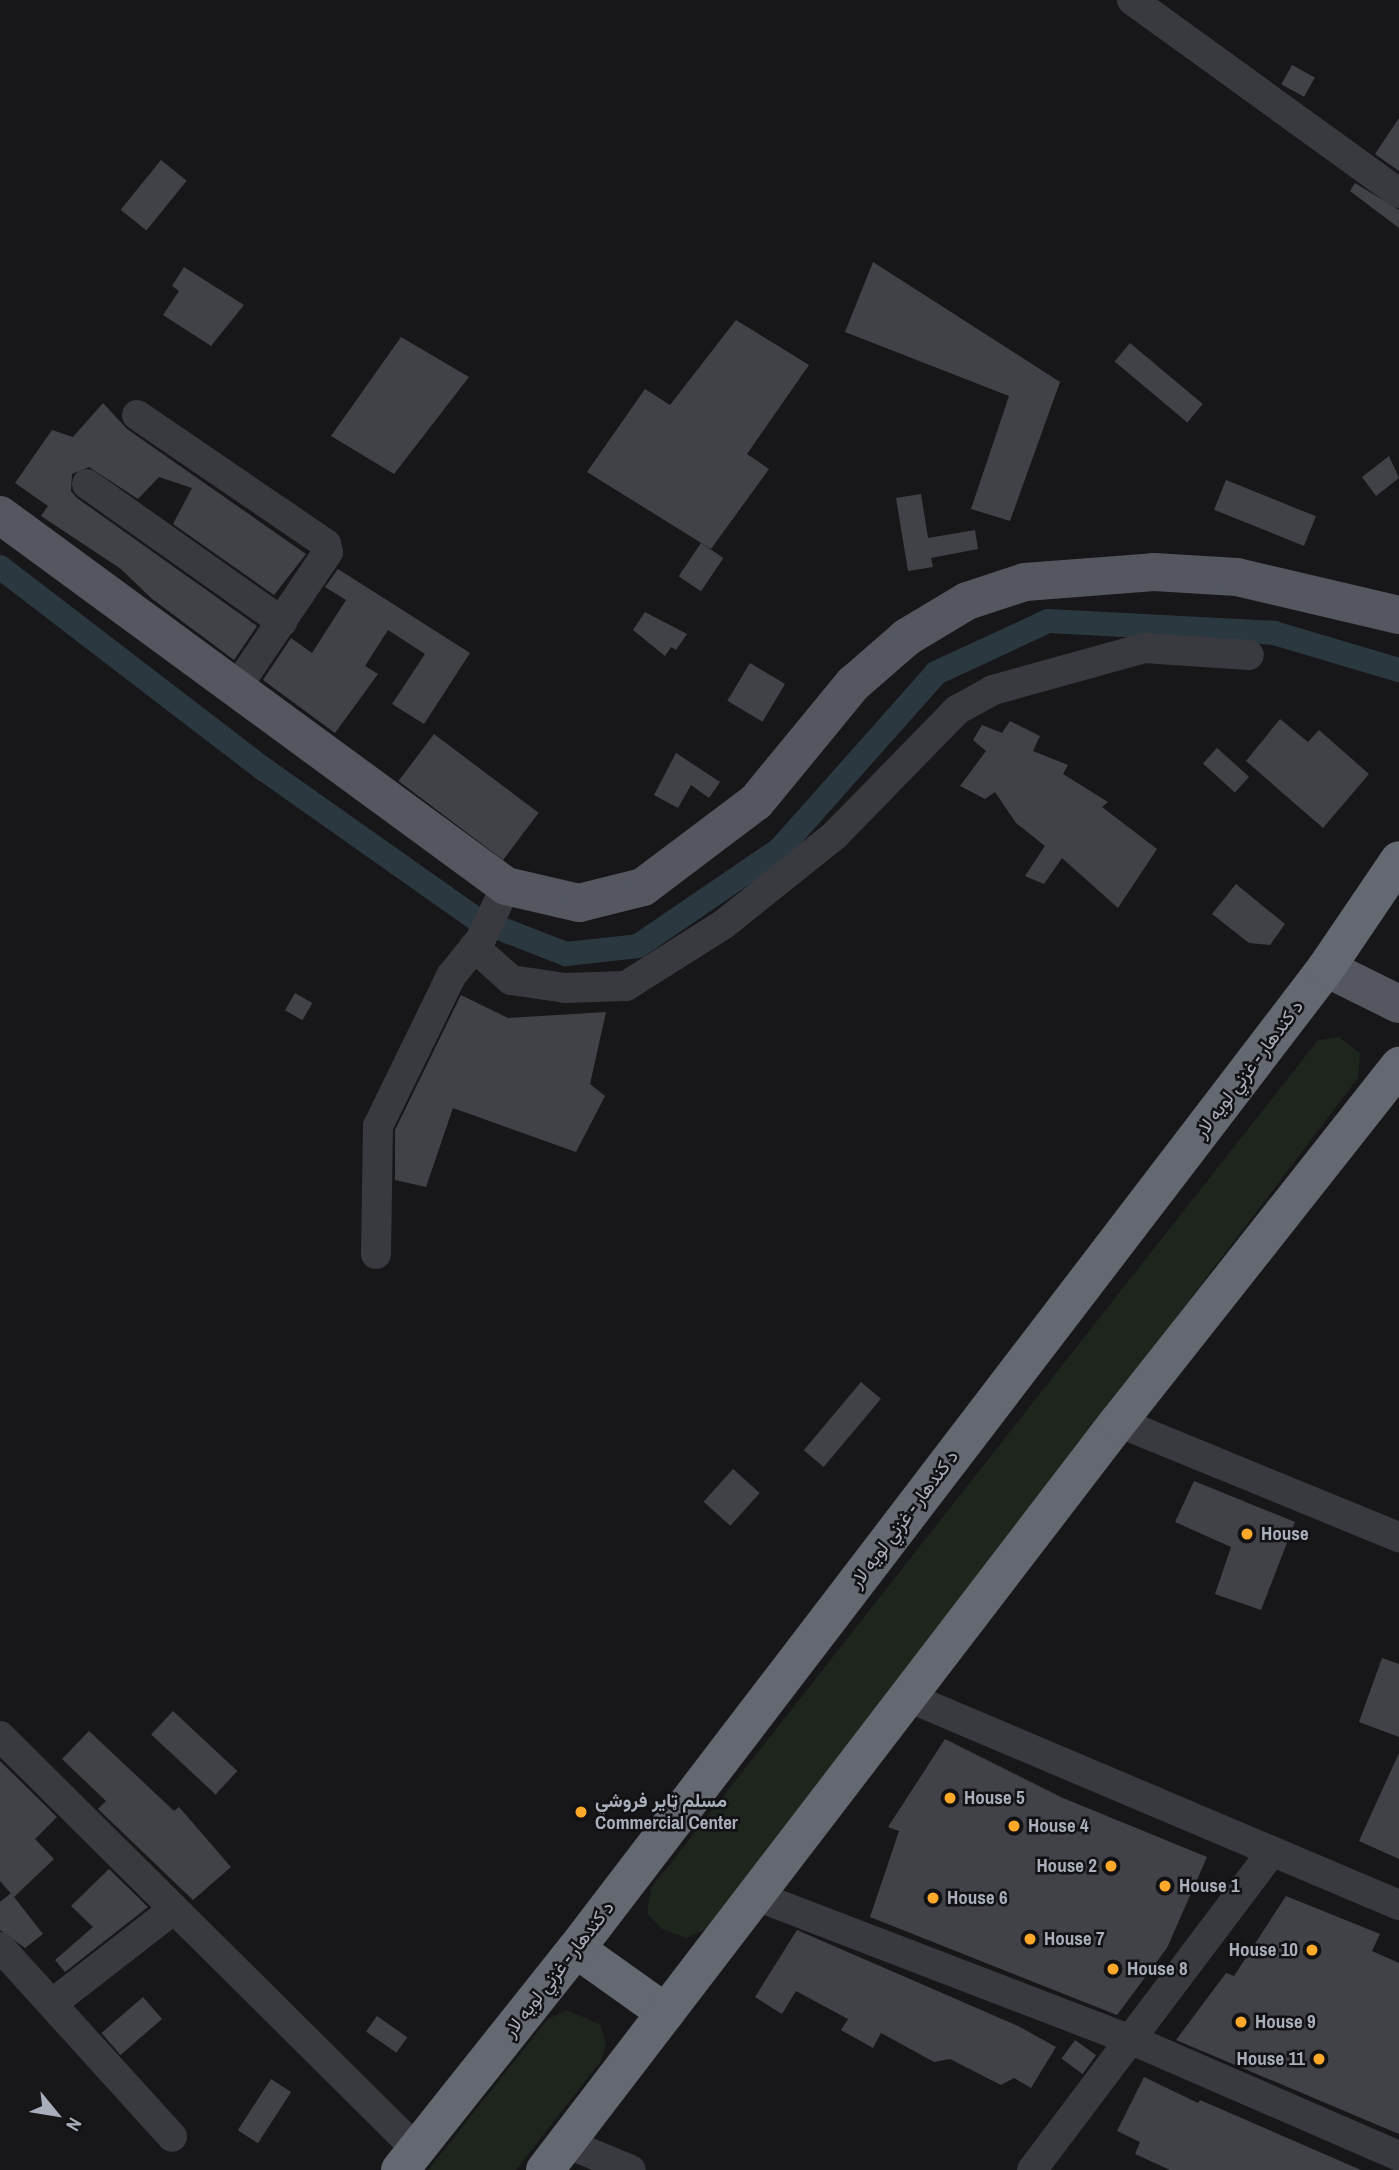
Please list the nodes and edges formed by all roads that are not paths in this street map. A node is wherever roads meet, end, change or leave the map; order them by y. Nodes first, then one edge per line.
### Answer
1 (1132, 0) edge
2 (1399, 193) edge
3 (137, 415) dead end
4 (88, 484) dead end
5 (0, 515) edge
6 (1399, 615) edge
7 (282, 622) junction
8 (1249, 655) dead end
9 (237, 687) junction
10 (1399, 860) edge
11 (501, 898) junction
12 (477, 943) junction
13 (1326, 968) junction
14 (1399, 1004) edge
15 (1399, 1066) edge
16 (376, 1254) dead end
17 (1118, 1422) junction
18 (1399, 1537) edge
19 (908, 1697) junction
20 (0, 1737) edge
21 (1270, 1854) junction
22 (756, 1896) junction
23 (1399, 1905) edge
24 (174, 1909) junction
25 (0, 1947) edge
26 (576, 1949) junction
27 (53, 2003) junction
28 (666, 2013) junction
29 (1132, 2040) junction
30 (172, 2137) dead end
31 (1399, 2156) edge
32 (556, 2157) edge
33 (408, 2160) edge
34 (631, 2170) edge
35 (1031, 2170) edge

1 - 2 street
3 - 7 street
4 - 7 street
5 - 9 main road
6 - 11 main road
7 - 9 street
8 - 12 street
9 - 11 main road
10 - 13 highway, د کندهار - غزني لويه لار
11 - 12 street
12 - 16 street
13 - 14 main road
13 - 26 highway, د کندهار - غزني لويه لار
15 - 17 highway
17 - 18 street
17 - 19 highway
19 - 21 street
19 - 22 highway
20 - 24 street
21 - 23 street
21 - 29 street
22 - 28 highway
22 - 29 street
24 - 27 street
24 - 33 street
25 - 27 street
26 - 28 highway
26 - 33 highway, د کندهار - غزني لويه لار
27 - 30 street
28 - 32 highway
29 - 31 street
29 - 35 street
32 - 34 street

